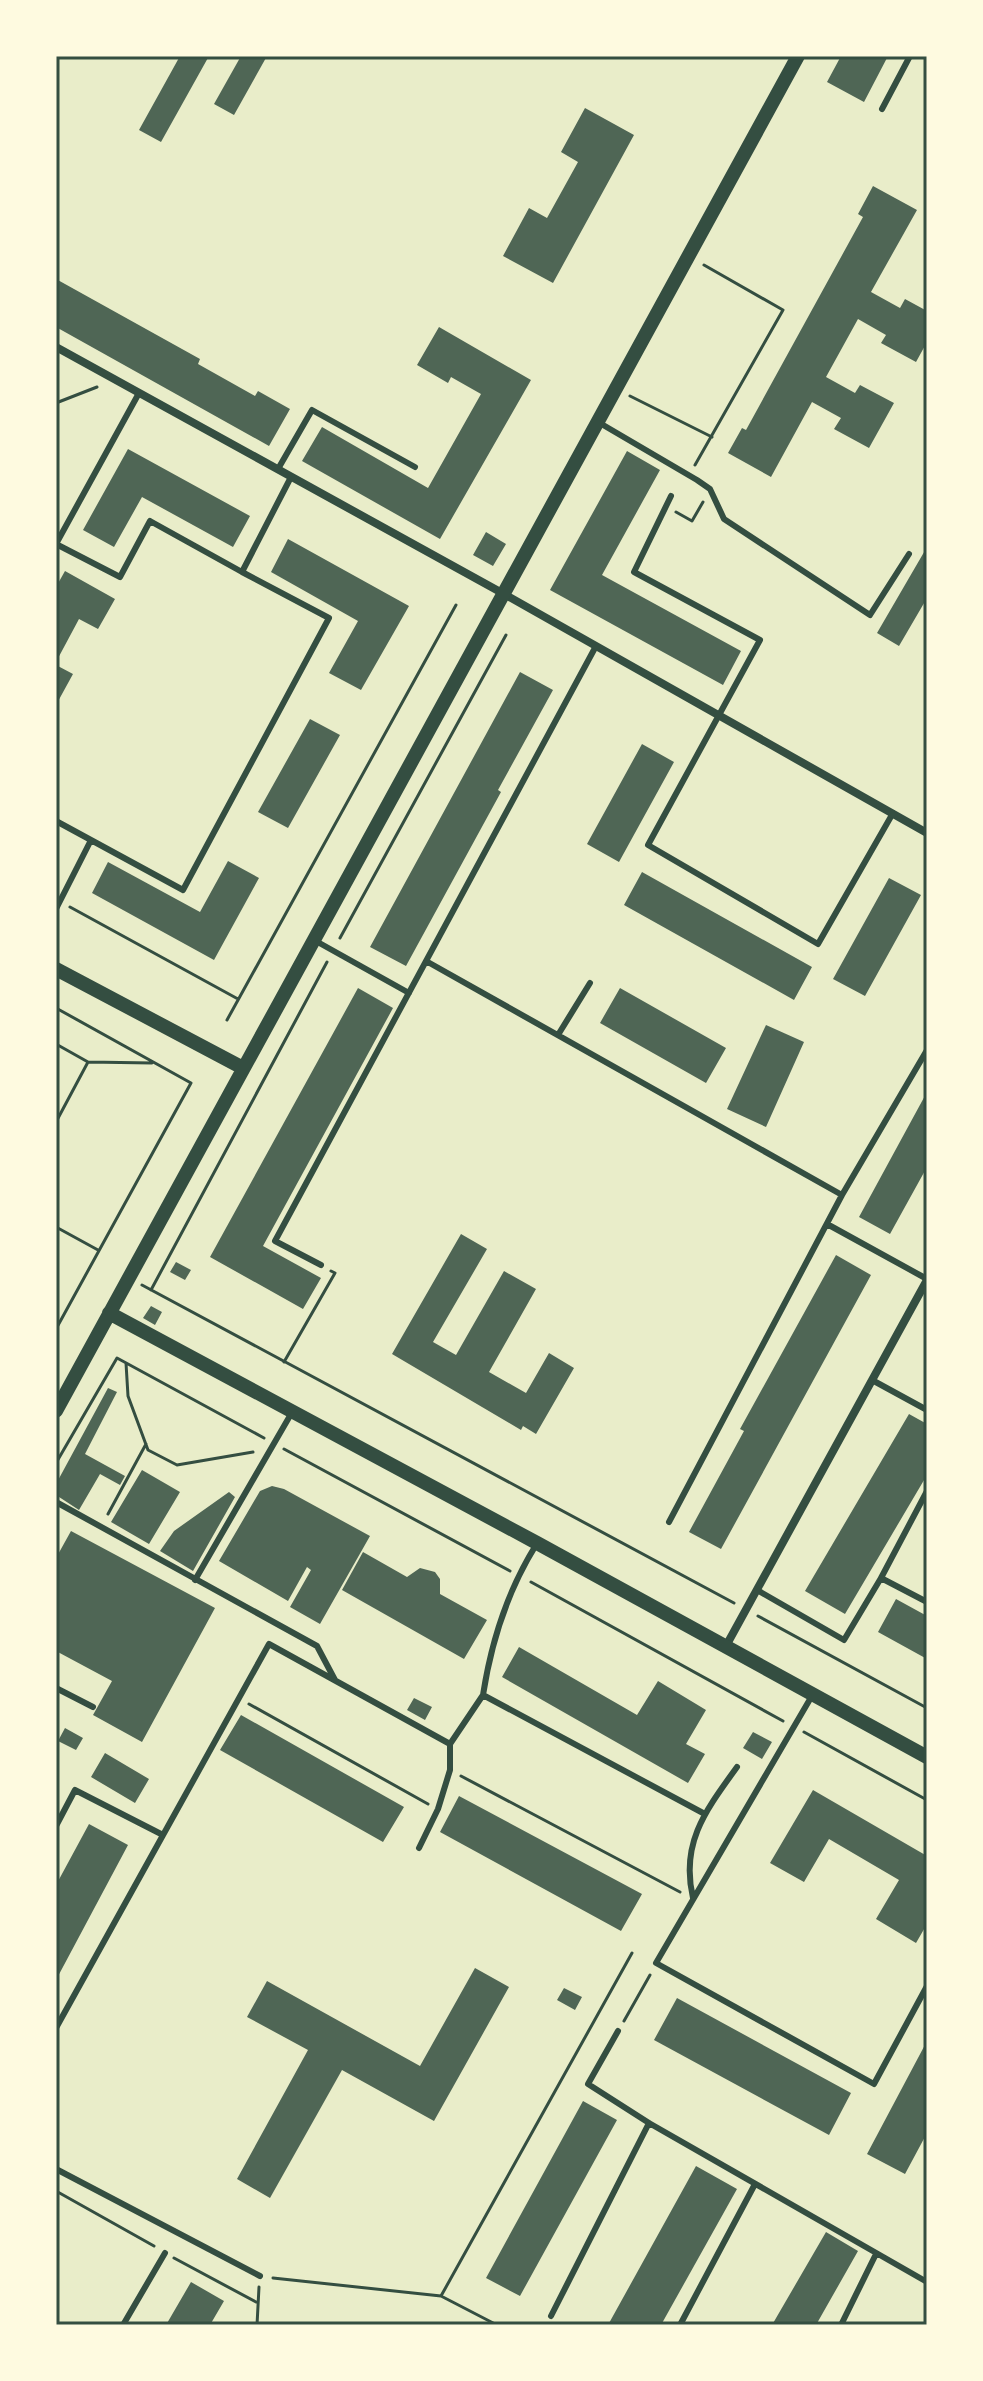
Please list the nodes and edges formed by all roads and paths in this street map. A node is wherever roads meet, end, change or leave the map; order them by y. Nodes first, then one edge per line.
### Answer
1 (798, 56) edge
2 (910, 56) edge
3 (882, 109) dead end
4 (689, 256) junction
5 (56, 347) edge
6 (116, 380) junction
7 (616, 388) junction
8 (139, 393) junction
9 (56, 403) edge
10 (598, 422) junction
11 (712, 437) junction
12 (415, 467) dead end
13 (278, 469) junction
14 (690, 476) junction
15 (291, 477) junction
16 (710, 489) junction
17 (671, 496) dead end
18 (666, 505) junction
19 (56, 544) edge
20 (909, 554) dead end
21 (242, 572) junction
22 (504, 594) junction
23 (456, 605) dead end
24 (596, 646) junction
25 (717, 714) junction
26 (893, 813) junction
27 (56, 821) edge
28 (927, 833) edge
29 (91, 840) junction
30 (60, 902) junction
31 (56, 909) edge
32 (314, 940) junction
33 (426, 961) junction
34 (56, 969) edge
35 (590, 983) dead end
36 (409, 993) junction
37 (238, 999) junction
38 (56, 1008) edge
39 (227, 1020) dead end
40 (558, 1035) junction
41 (56, 1044) edge
42 (927, 1050) edge
43 (88, 1062) junction
44 (155, 1063) junction
45 (243, 1068) junction
46 (56, 1122) edge
47 (842, 1195) junction
48 (827, 1224) junction
49 (56, 1227) edge
50 (99, 1251) junction
51 (321, 1265) joint
52 (927, 1280) edge
53 (151, 1290) dead end
54 (109, 1313) junction
55 (57, 1326) edge
56 (284, 1362) junction
57 (126, 1363) junction
58 (872, 1380) junction
59 (927, 1410) edge
60 (56, 1411) edge
61 (292, 1412) junction
62 (146, 1444) junction
63 (273, 1446) junction
64 (56, 1463) edge
65 (927, 1491) edge
66 (56, 1502) edge
67 (669, 1522) dead end
68 (101, 1527) junction
69 (537, 1543) junction
70 (518, 1575) junction
71 (881, 1578) junction
72 (195, 1580) junction
73 (757, 1590) junction
74 (927, 1602) edge
75 (746, 1610) junction
76 (726, 1646) junction
77 (335, 1680) junction
78 (56, 1688) edge
79 (813, 1694) junction
80 (483, 1695) junction
81 (239, 1698) junction
82 (93, 1707) dead end
83 (927, 1708) edge
84 (794, 1726) junction
85 (450, 1744) junction
86 (927, 1757) edge
87 (737, 1767) dead end
88 (450, 1770) junction
89 (927, 1800) edge
90 (438, 1809) junction
91 (703, 1813) junction
92 (56, 1826) edge
93 (163, 1835) junction
94 (419, 1848) dead end
95 (693, 1898) junction
96 (632, 1953) dead end
97 (656, 1963) junction
98 (927, 1986) edge
99 (56, 2028) edge
100 (618, 2031) joint
101 (649, 2123) junction
102 (56, 2169) edge
103 (755, 2184) junction
104 (165, 2253) dead end
105 (876, 2254) junction
106 (260, 2276) junction
107 (927, 2282) edge
108 (441, 2296) junction
109 (551, 2316) dead end
110 (123, 2325) edge
111 (257, 2325) edge
112 (497, 2325) edge
113 (680, 2325) edge
114 (841, 2325) edge

1 - 4 street
2 - 3 lane
4 - 7 street
4 - 11 path
5 - 6 street
6 - 8 street
6 - 9 path
7 - 10 street
7 - 11 path
8 - 13 street
8 - 19 lane
10 - 14 lane
10 - 22 street
11 - 14 path
12 - 13 lane
13 - 15 street
14 - 16 lane
15 - 21 lane
15 - 22 street
16 - 18 path
16 - 20 lane
17 - 18 lane
18 - 25 lane
19 - 21 lane
21 - 29 lane
22 - 24 street
22 - 32 street
23 - 37 path
24 - 25 street
24 - 33 lane
25 - 26 street
25 - 26 lane
26 - 28 street
27 - 29 lane
29 - 30 lane
30 - 31 lane
30 - 37 path
32 - 36 lane
32 - 45 street
33 - 36 lane
33 - 40 lane
34 - 45 street
35 - 40 lane
36 - 51 lane
37 - 39 path
38 - 44 path
40 - 47 lane
41 - 43 path
42 - 47 lane
43 - 44 path
43 - 46 path
44 - 50 path
45 - 54 street
47 - 48 lane
48 - 52 lane
48 - 67 lane
49 - 50 path
50 - 55 path
51 - 56 path
52 - 58 street
53 - 56 path
54 - 60 street
54 - 61 street
56 - 75 path
57 - 62 path
57 - 63 path
57 - 64 path
58 - 59 lane
58 - 73 street
61 - 63 lane
61 - 69 street
62 - 63 path
62 - 68 path
63 - 70 path
63 - 72 lane
65 - 71 lane
66 - 68 lane
68 - 72 lane
69 - 70 lane
69 - 76 street
70 - 80 lane
70 - 84 path
71 - 73 lane
71 - 74 lane
72 - 77 lane
73 - 75 street
75 - 76 street
75 - 83 path
76 - 79 street
77 - 81 lane
77 - 85 lane
78 - 82 lane
79 - 84 lane
79 - 86 street
80 - 85 lane
80 - 91 lane
81 - 90 path
81 - 93 lane
84 - 89 path
84 - 95 lane
85 - 88 lane
87 - 91 lane
88 - 90 lane
88 - 95 path
90 - 94 lane
91 - 95 lane
92 - 93 lane
93 - 99 lane
95 - 97 lane
96 - 108 path
97 - 98 lane
97 - 100 path
100 - 101 lane
101 - 103 lane
101 - 109 lane
102 - 106 lane
103 - 105 lane
103 - 113 lane
104 - 110 lane
105 - 107 lane
105 - 114 lane
106 - 108 path
106 - 111 path
108 - 112 path

